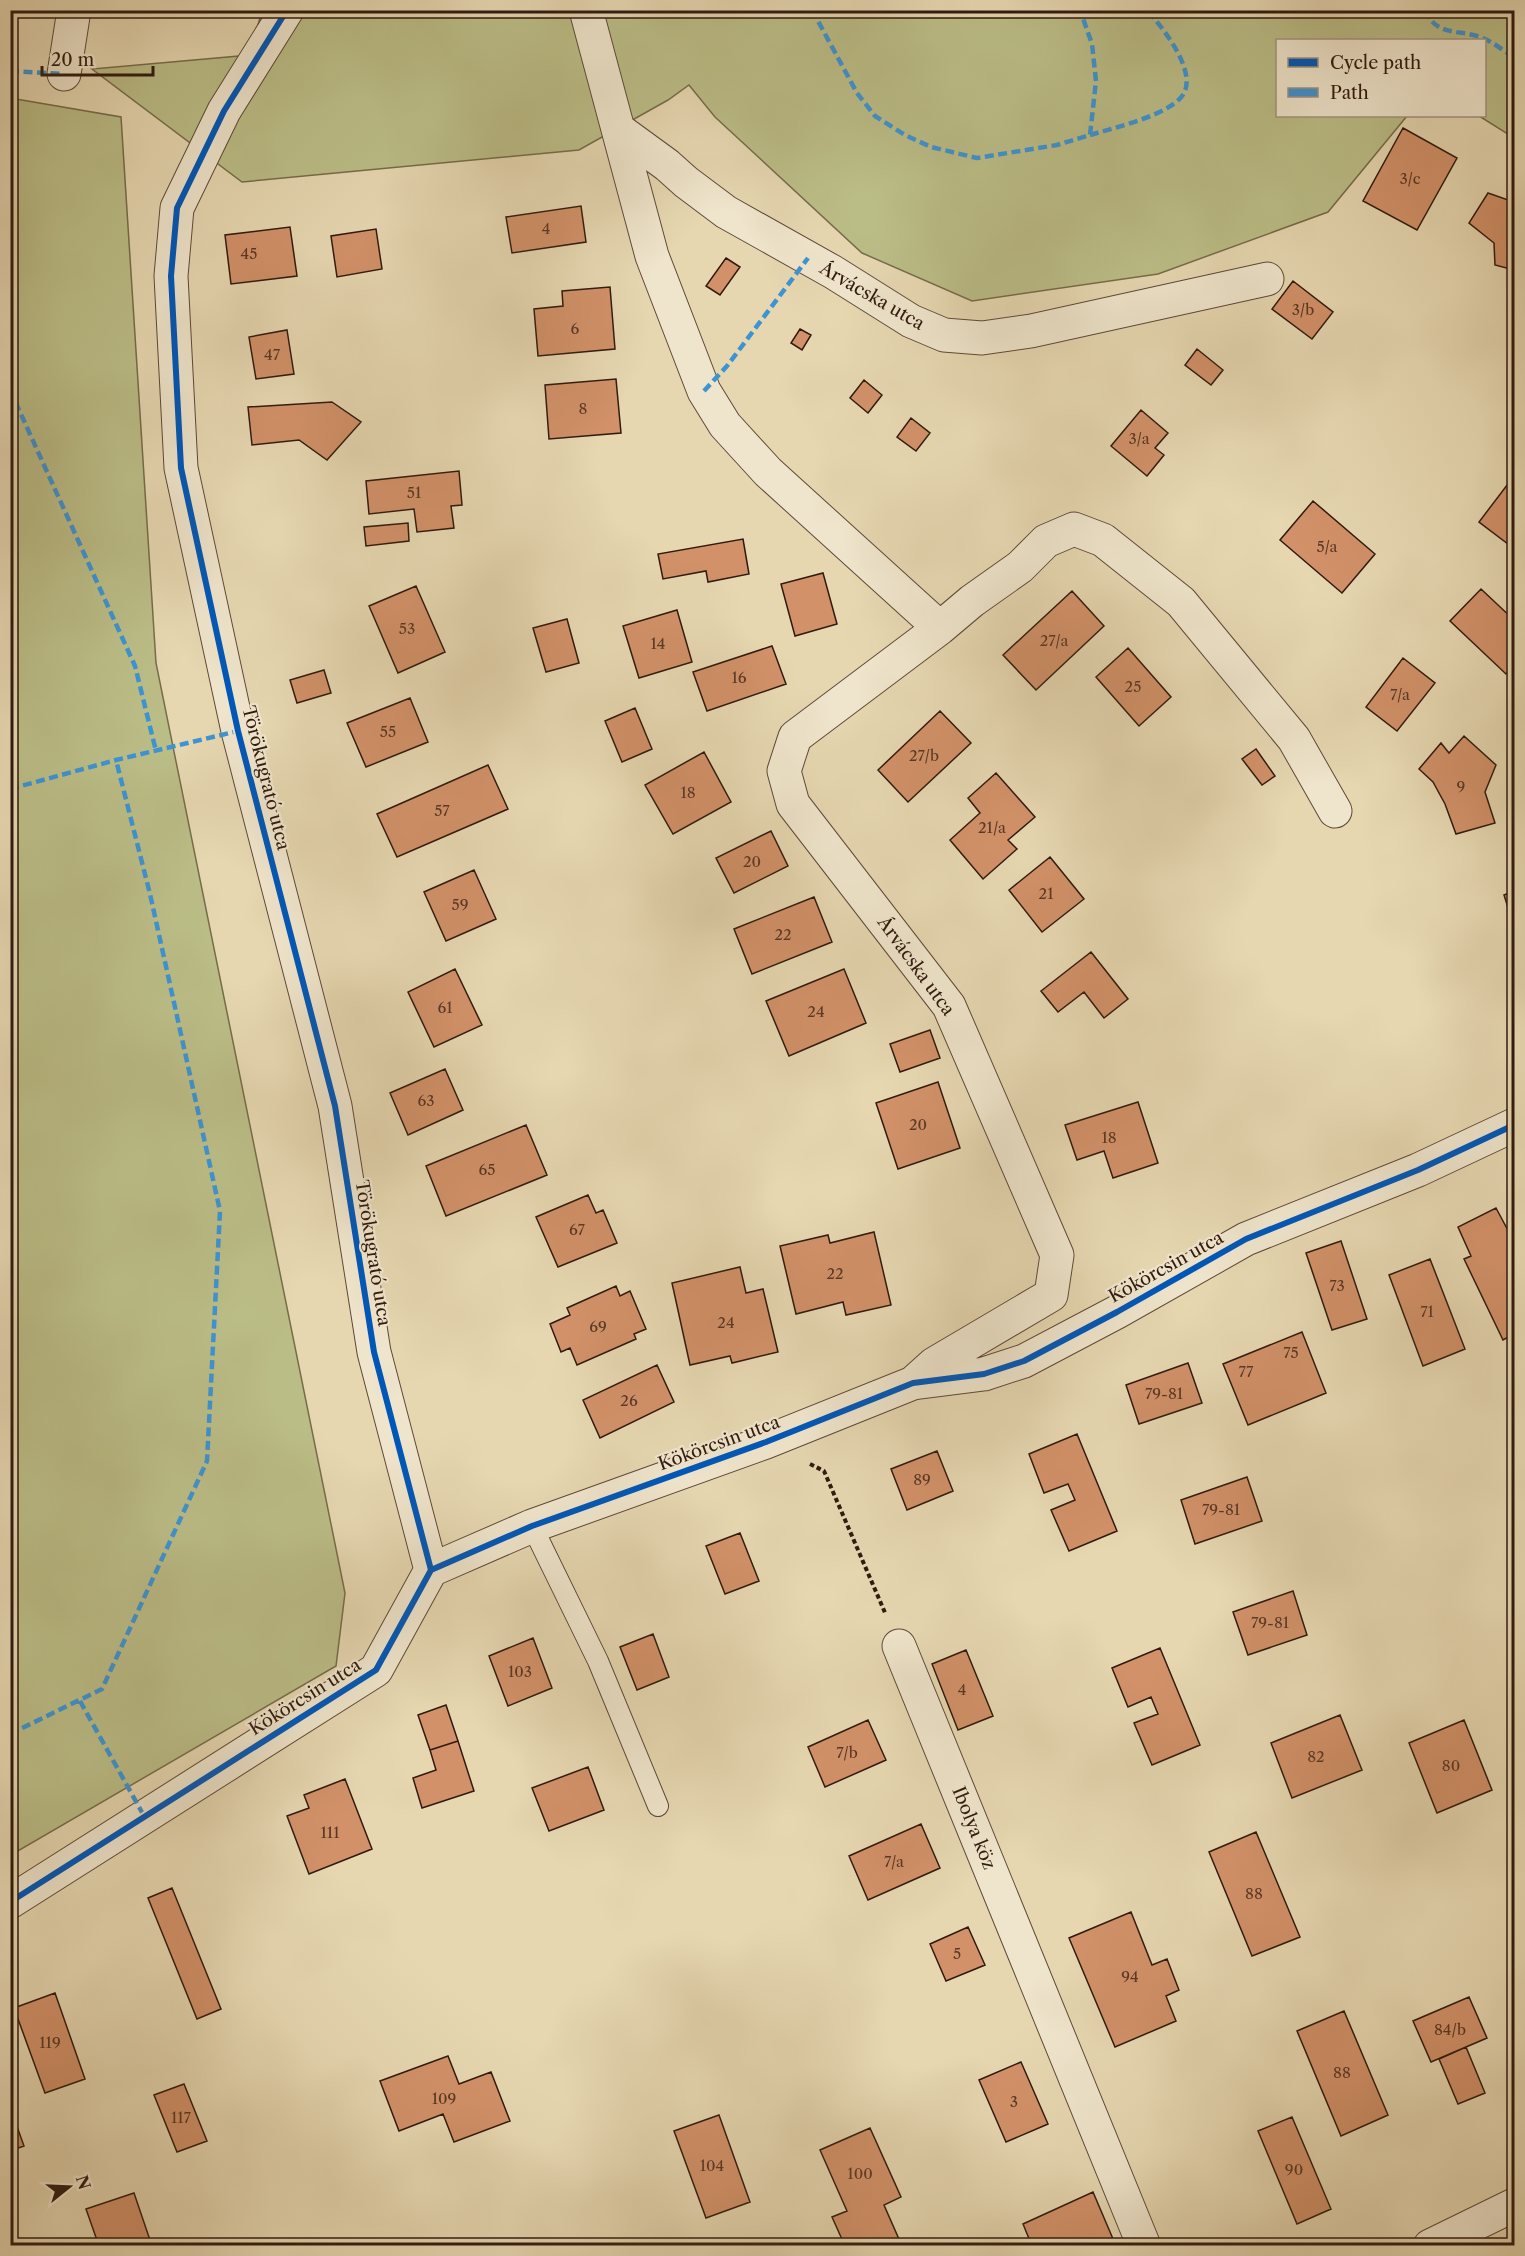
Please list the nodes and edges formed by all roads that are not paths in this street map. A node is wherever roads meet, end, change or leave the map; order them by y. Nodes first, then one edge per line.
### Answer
1 (74, 10) edge
2 (287, 10) edge
3 (586, 10) edge
4 (64, 74) dead end
5 (619, 130) junction
6 (1267, 279) dead end
7 (940, 628) junction
8 (1335, 810) dead end
9 (1515, 1125) edge
10 (913, 1383) junction
11 (532, 1526) junction
12 (431, 1569) junction
13 (899, 1646) road end
14 (658, 1806) dead end
15 (10, 1902) edge
16 (1515, 2205) edge
17 (1144, 2246) edge
18 (1430, 2246) edge

1 - 4 street
2 - 12 street, Törökugrató utca
3 - 5 street
5 - 6 street, Árvácska utca
5 - 7 street
7 - 8 street, Árvácska utca
7 - 10 street, Árvácska utca
9 - 10 street, Kökörcsin utca
10 - 11 street, Kökörcsin utca
11 - 12 street, Kökörcsin utca
11 - 14 lane
12 - 15 street, Kökörcsin utca
13 - 17 street, Ibolya köz
16 - 18 street

